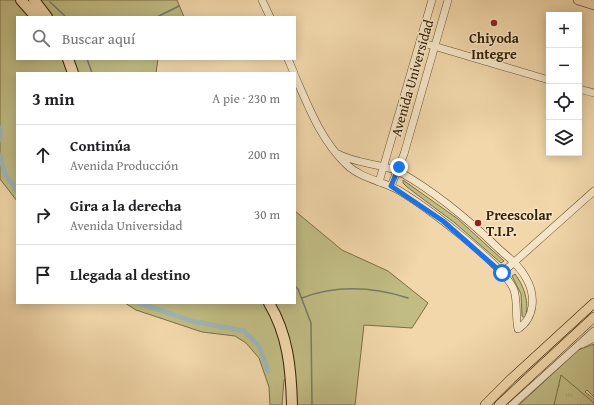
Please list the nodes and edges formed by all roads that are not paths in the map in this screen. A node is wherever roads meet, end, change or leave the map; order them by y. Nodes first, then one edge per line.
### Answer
1 (21, 0) edge
2 (34, 0) edge
3 (262, 0) edge
4 (432, 0) edge
5 (448, 0) edge
6 (578, 0) edge
7 (594, 5) edge
8 (35, 16) edge
9 (46, 16) edge
10 (270, 16) edge
11 (420, 42) junction
12 (436, 46) junction
13 (68, 60) edge
14 (288, 60) edge
15 (73, 72) edge
16 (294, 72) edge
17 (296, 78) edge
18 (546, 79) edge
19 (582, 90) edge
20 (594, 93) edge
21 (336, 153) junction
22 (385, 166) junction
23 (398, 171) junction
24 (379, 182) junction
25 (391, 186) junction
26 (594, 191) edge
27 (514, 263) junction
28 (502, 273) junction
29 (594, 303) edge
30 (270, 304) edge
31 (594, 317) edge
32 (594, 332) edge
33 (594, 338) edge
34 (575, 347) junction
35 (292, 405) edge
36 (485, 405) edge
37 (499, 405) edge
38 (512, 405) edge

1 - 8 highway
2 - 9 highway
3 - 10 street
4 - 11 street, Avenida Universidad
5 - 12 street, Avenida Universidad
6 - 7 main road
11 - 12 street
11 - 22 street, Avenida Universidad
12 - 18 street
12 - 23 street, Avenida Universidad
13 - 15 highway
14 - 16 street
17 - 21 street
19 - 20 street
21 - 22 street
21 - 24 street
22 - 23 street
22 - 24 street, Avenida Universidad
23 - 25 street, Avenida Universidad
23 - 27 street
24 - 25 street
25 - 28 street
26 - 27 street
27 - 28 street
27 - 28 street
29 - 36 main road
30 - 35 highway
31 - 37 main road
32 - 34 street
33 - 34 street
34 - 38 street

